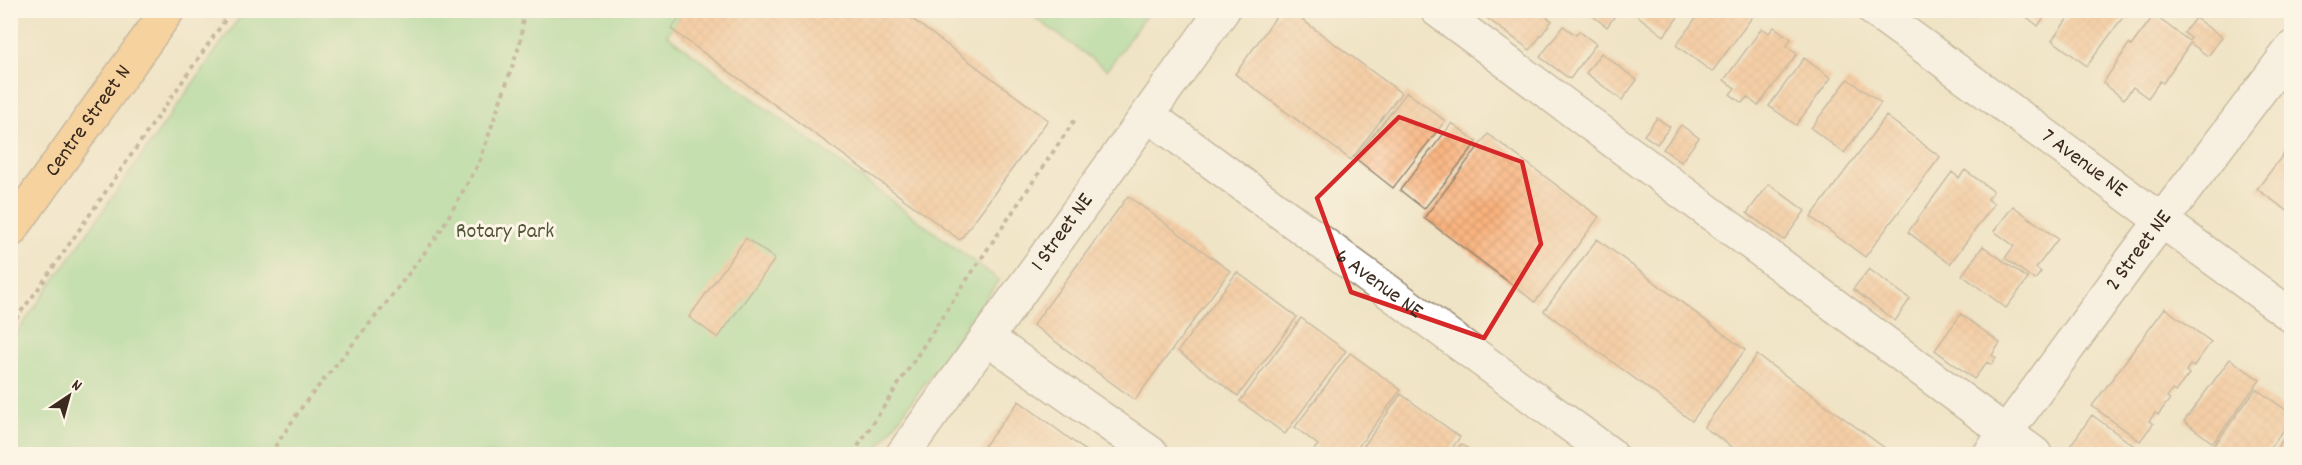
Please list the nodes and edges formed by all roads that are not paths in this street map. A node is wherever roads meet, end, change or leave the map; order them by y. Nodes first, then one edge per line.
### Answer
1 (168, 10) edge
2 (1223, 10) edge
3 (1437, 10) edge
4 (1874, 10) edge
5 (2292, 48) edge
6 (1148, 115) junction
7 (2161, 221) junction
8 (10, 231) edge
9 (2292, 316) edge
10 (987, 338) junction
11 (1998, 444) edge
12 (903, 454) edge
13 (1152, 454) edge
14 (1610, 454) edge
15 (2035, 454) edge

1 - 8 main road, Centre Street N
2 - 6 street, 1 Street NE
3 - 11 street
4 - 7 street, 7 Avenue NE
5 - 7 street, 2 Street NE
6 - 10 street, 1 Street NE
6 - 14 street, 6 Avenue NE
7 - 9 street, 7 Avenue NE
7 - 11 street, 2 Street NE
10 - 12 street, 1 Street NE
10 - 13 street
11 - 15 street

